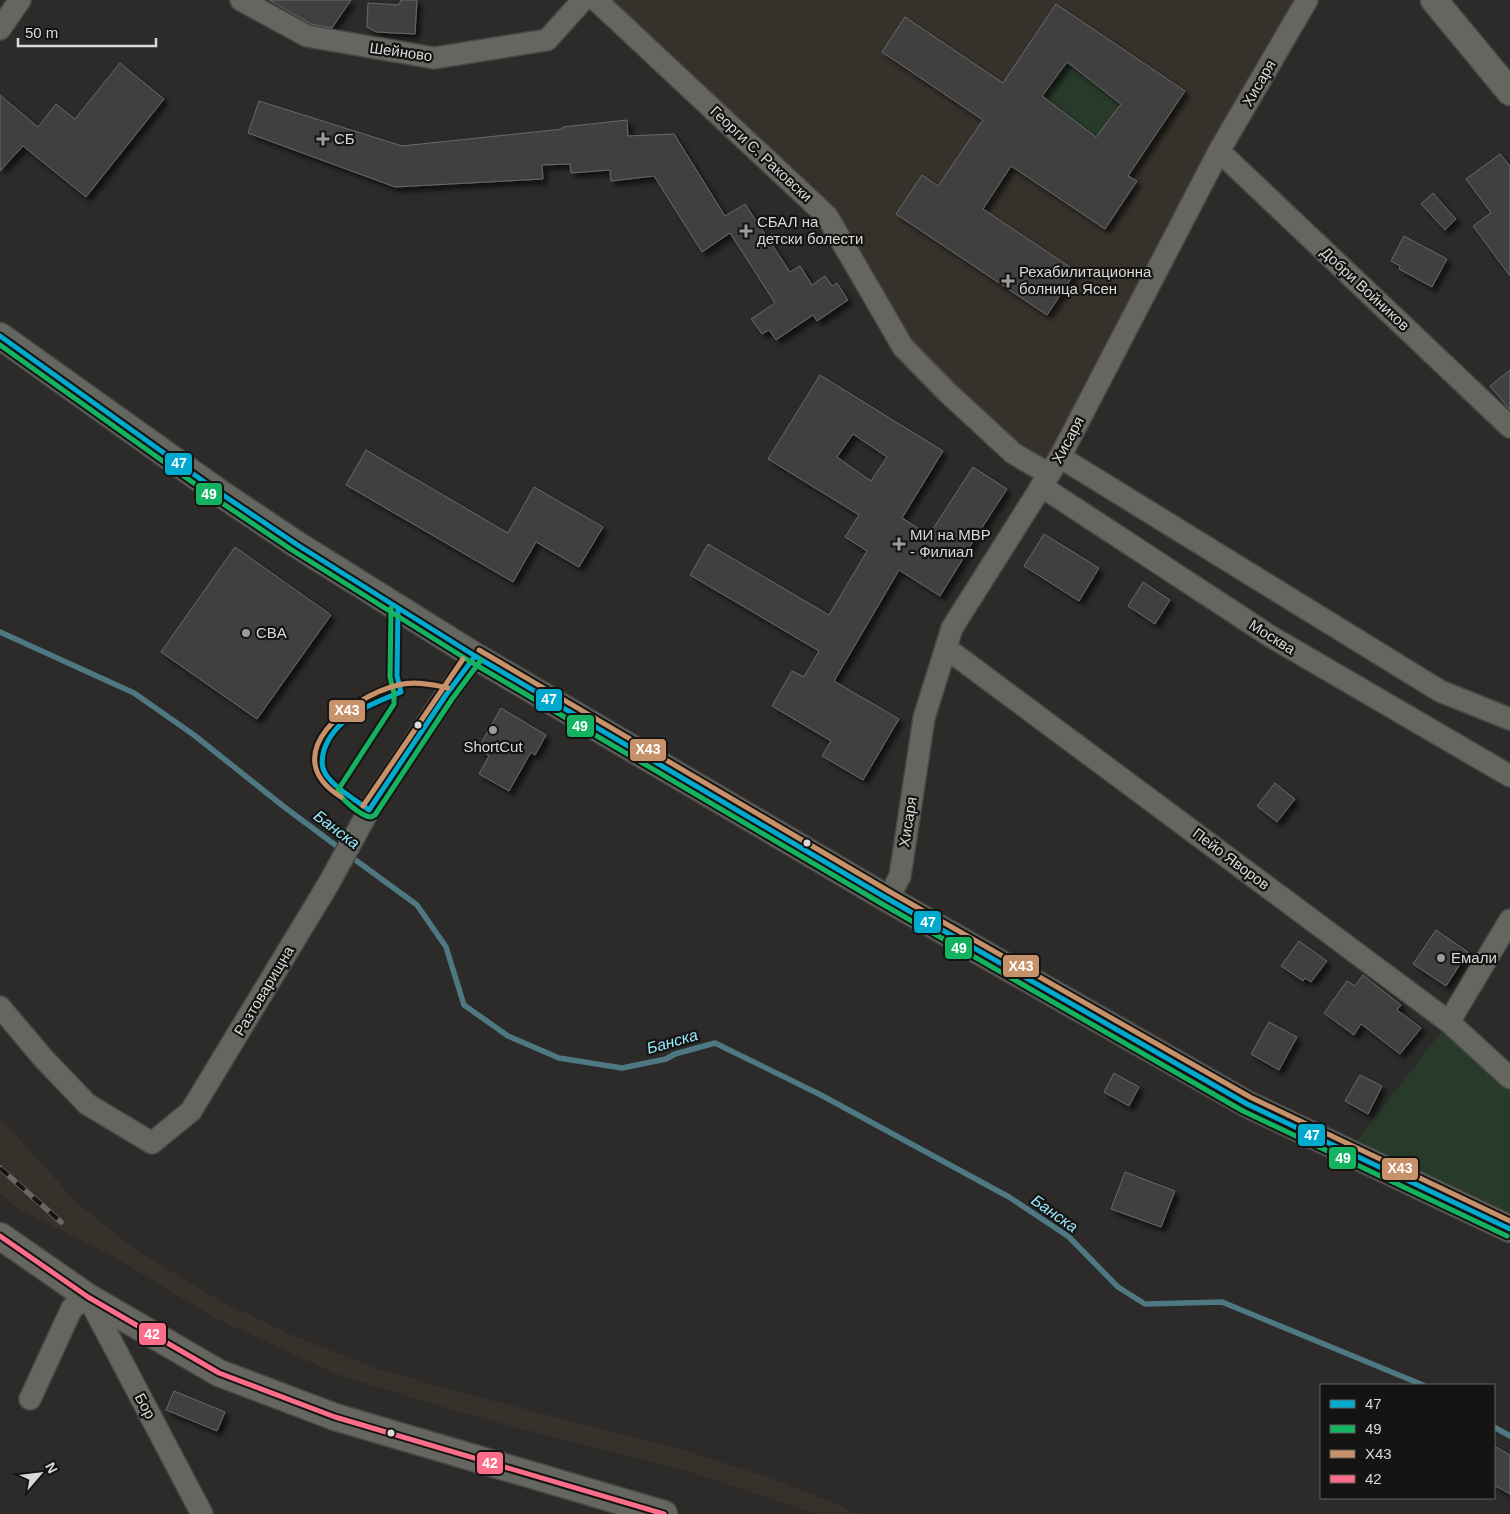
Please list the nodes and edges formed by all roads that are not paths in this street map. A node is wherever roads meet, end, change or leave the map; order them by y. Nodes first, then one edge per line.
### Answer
1 (20, 0) edge
2 (241, 0) edge
3 (583, 0) edge
4 (596, 0) edge
5 (1307, 0) edge
6 (1434, 0) edge
7 (0, 29) edge
8 (1510, 92) edge
9 (1219, 151) junction
10 (0, 336) edge
11 (1510, 427) edge
12 (1050, 472) junction
13 (946, 648) junction
14 (475, 656) junction
15 (1510, 719) edge
16 (1510, 776) edge
17 (888, 899) junction
18 (1510, 920) edge
19 (0, 1007) edge
20 (1449, 1022) junction
21 (1510, 1078) edge
22 (1510, 1229) edge
23 (0, 1236) edge
24 (88, 1297) junction
25 (30, 1399) dead end
26 (638, 1510) edge
27 (202, 1514) edge
28 (664, 1514) edge

1 - 7 street
2 - 3 street, Шейново
4 - 12 street, Георги С. Раковски
5 - 9 street, Хисаря
6 - 8 street
9 - 11 street, Добри Войников
9 - 12 street, Хисаря
10 - 14 street
12 - 13 street, Хисаря
12 - 15 street
12 - 16 street, Москва
13 - 17 street, Хисаря
13 - 20 street, Пейо Яворов
14 - 17 street
14 - 19 street, Разтоварищна
17 - 22 street
18 - 20 street
20 - 21 street, Пейо Яворов
23 - 24 street
24 - 25 street
24 - 26 street
24 - 27 street, Бор
26 - 28 street

